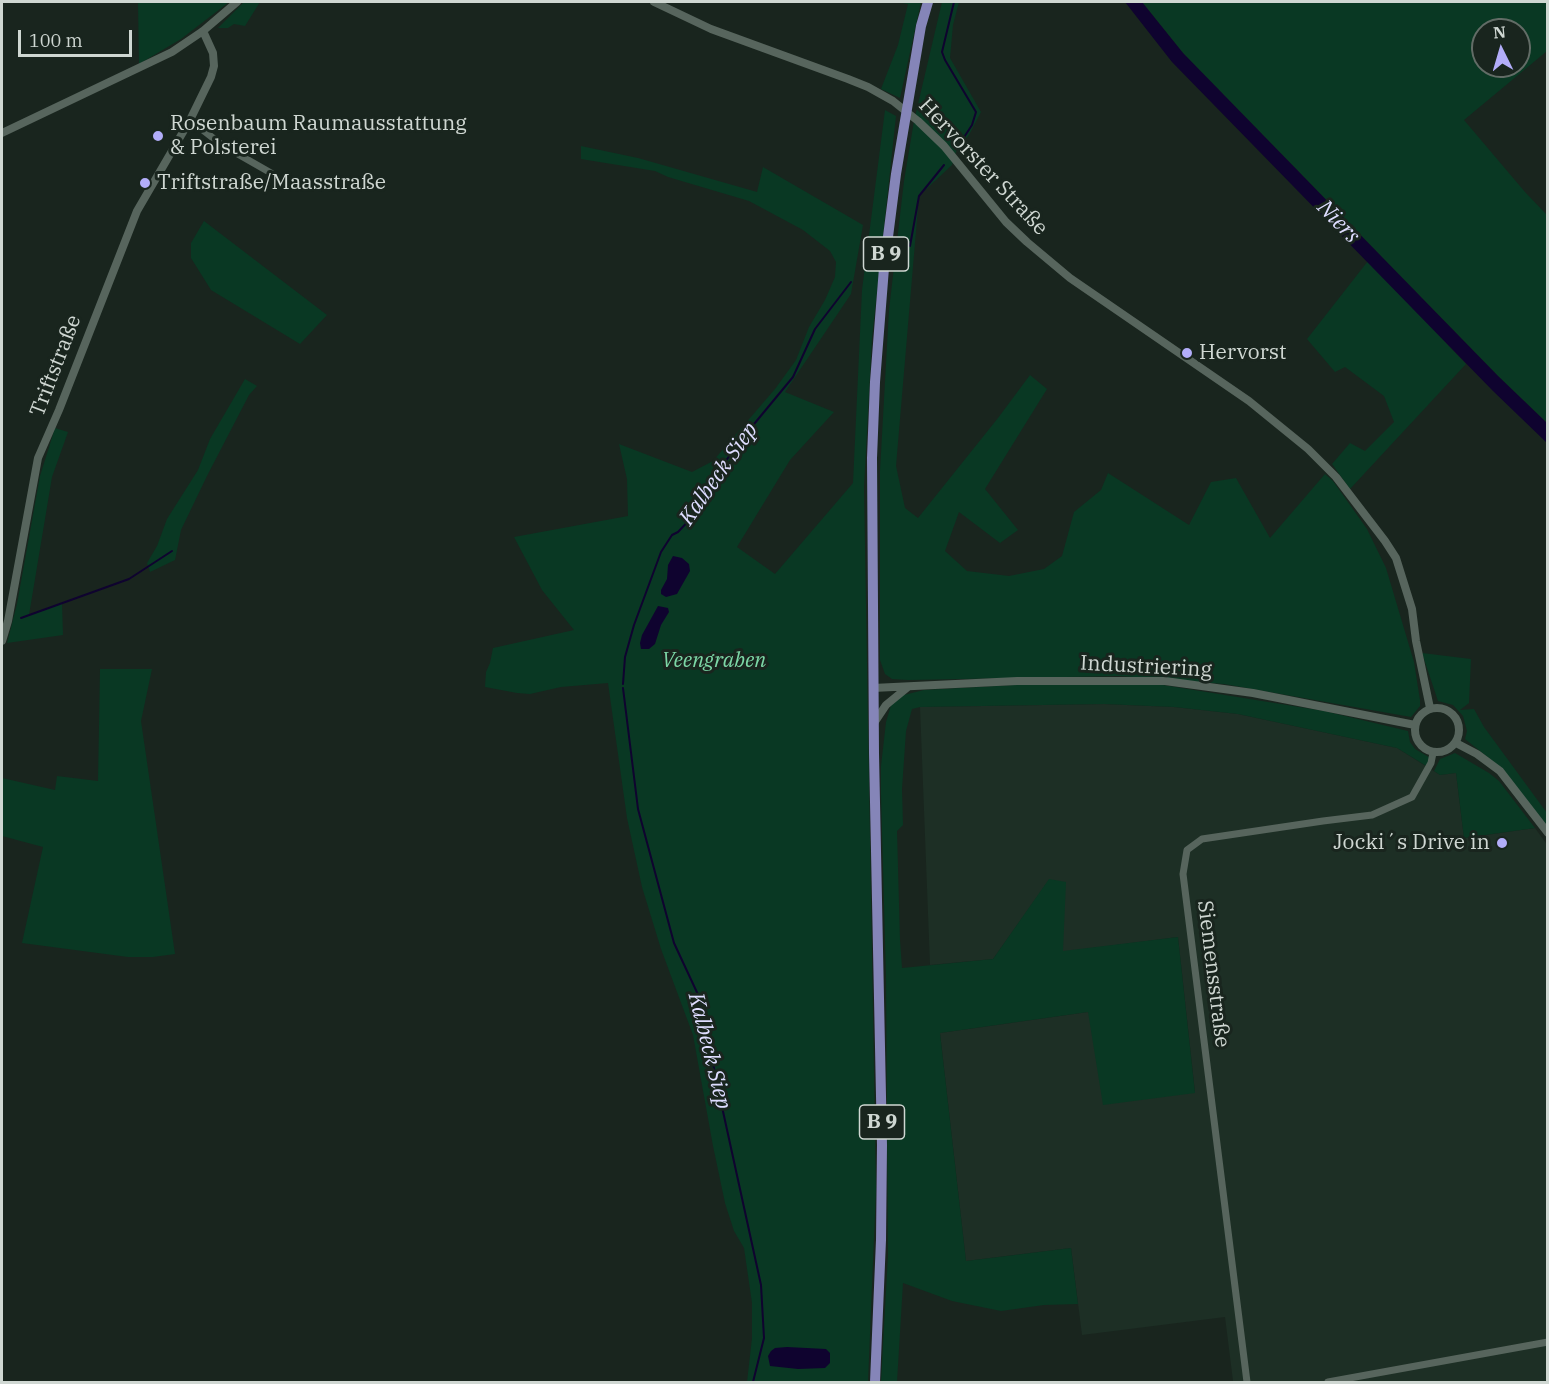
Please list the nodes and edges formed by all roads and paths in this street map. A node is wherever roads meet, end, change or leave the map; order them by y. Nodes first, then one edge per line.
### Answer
1 (237, 2) edge
2 (654, 2) edge
3 (928, 2) edge
4 (203, 31) junction
5 (190, 120) junction
6 (2, 133) edge
7 (271, 173) dead end
8 (2, 641) edge
9 (908, 686) junction
10 (873, 688) junction
11 (1430, 708) junction
12 (874, 723) junction
13 (1415, 725) junction
14 (1456, 743) junction
15 (1433, 753) junction
16 (1548, 833) edge
17 (1548, 1342) edge
18 (875, 1383) edge
19 (1247, 1383) edge
20 (1328, 1383) edge

1 - 4 street
2 - 11 street, Hervorster Straße
3 - 10 main road, B 9
4 - 5 street, Triftstraße
4 - 6 street
5 - 7 street
5 - 8 street, Triftstraße
9 - 10 street, Industriering
9 - 12 street
9 - 13 street, Industriering
10 - 12 main road, B 9
11 - 13 street
11 - 14 street
12 - 18 main road, B 9
13 - 15 street
14 - 15 street
14 - 16 street
15 - 19 street, Siemensstraße
17 - 20 street

